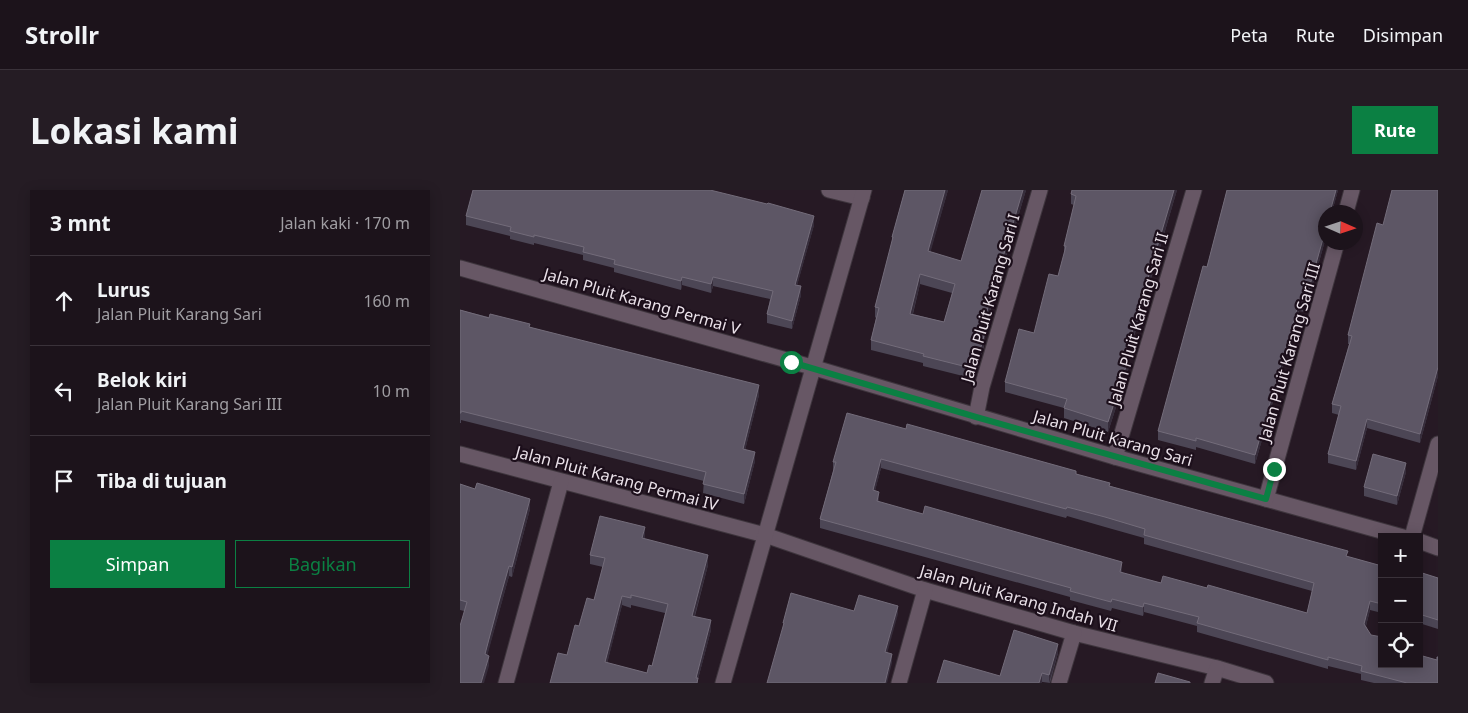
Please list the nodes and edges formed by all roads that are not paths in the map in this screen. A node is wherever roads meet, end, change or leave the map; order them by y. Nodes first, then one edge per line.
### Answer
1 (829, 190) edge
2 (1040, 190) edge
3 (1194, 190) edge
4 (1352, 190) edge
5 (863, 194) edge
6 (1348, 205) edge
7 (1335, 250) edge
8 (460, 268) edge
9 (815, 368) junction
10 (976, 417) junction
11 (1438, 444) edge
12 (460, 454) edge
13 (1115, 457) junction
14 (560, 482) junction
15 (1266, 499) junction
16 (1389, 533) edge
17 (1413, 533) edge
18 (765, 535) junction
19 (1423, 543) edge
20 (1438, 548) edge
21 (925, 590) junction
22 (1074, 634) junction
23 (1215, 676) edge
24 (506, 683) edge
25 (723, 683) edge
26 (899, 683) edge
27 (1059, 683) edge
28 (1266, 683) edge

1 - 5 street
2 - 10 street, Jalan Pluit Karang Sari I
3 - 13 street, Jalan Pluit Karang Sari II
4 - 6 street
5 - 9 street
7 - 15 street, Jalan Pluit Karang Sari III
8 - 9 street, Jalan Pluit Karang Permai V
9 - 10 street, Jalan Pluit Karang Sari
9 - 18 street
10 - 13 street, Jalan Pluit Karang Sari
11 - 17 street
12 - 14 street, Jalan Pluit Karang Permai IV
13 - 15 street, Jalan Pluit Karang Sari
14 - 18 street, Jalan Pluit Karang Permai IV
14 - 24 street
15 - 16 street, Jalan Pluit Karang Sari
18 - 21 street, Jalan Pluit Karang Indah VII
18 - 25 street
19 - 20 street
21 - 22 street, Jalan Pluit Karang Indah VII
21 - 26 street
22 - 23 street, Jalan Pluit Karang Indah VII
22 - 27 street
23 - 28 street, Jalan Pluit Karang Indah VII

